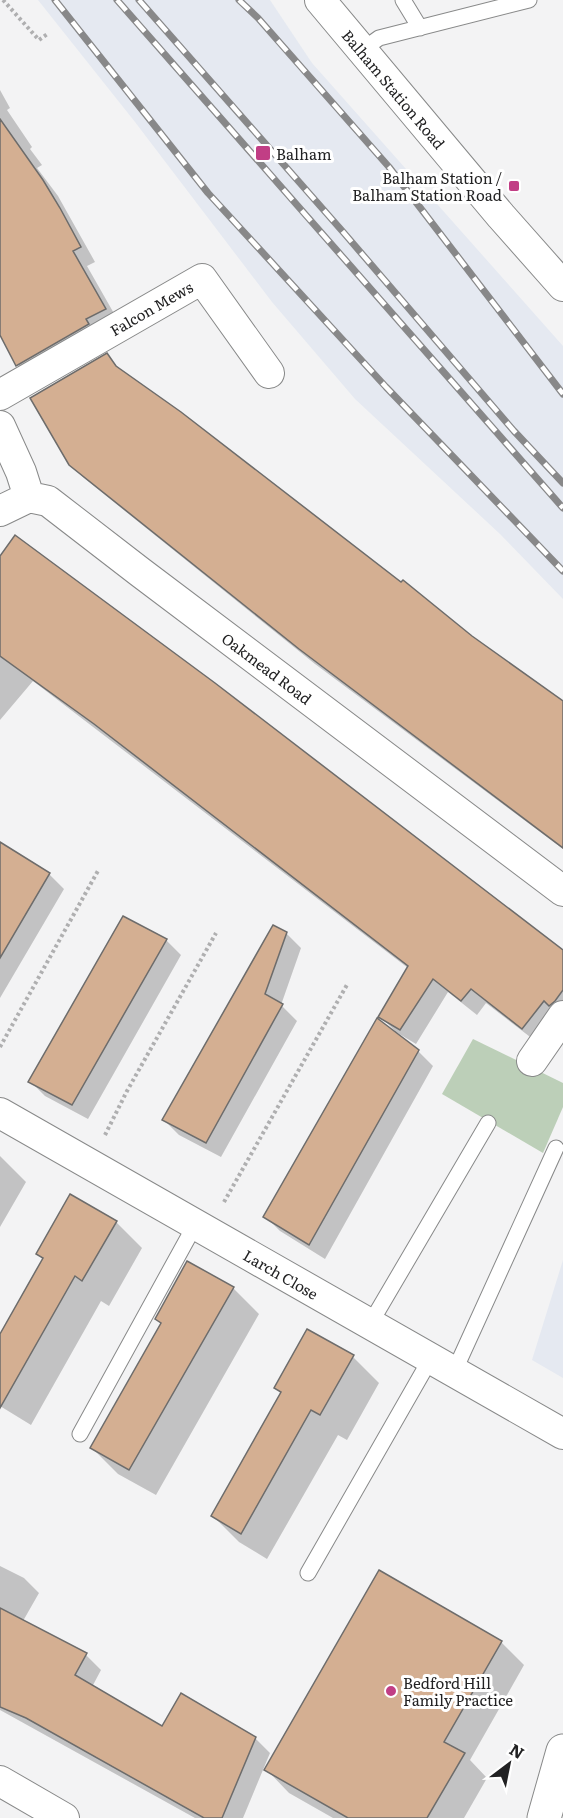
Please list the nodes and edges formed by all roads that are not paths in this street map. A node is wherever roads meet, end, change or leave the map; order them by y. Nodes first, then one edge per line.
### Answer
1 (320, 0) edge
2 (403, 0) edge
3 (529, 0) edge
4 (487, 6) edge
5 (420, 28) junction
6 (361, 51) junction
7 (563, 286) edge
8 (269, 373) dead end
9 (0, 395) edge
10 (0, 426) edge
11 (29, 497) junction
12 (0, 511) edge
13 (563, 891) edge
14 (563, 1016) edge
15 (532, 1061) dead end
16 (0, 1113) edge
17 (488, 1123) dead end
18 (556, 1148) dead end
19 (201, 1228) junction
20 (370, 1324) junction
21 (442, 1365) junction
22 (80, 1434) dead end
23 (563, 1434) edge
24 (308, 1573) dead end
25 (563, 1751) edge
26 (0, 1781) edge
27 (64, 1818) edge
28 (544, 1818) edge

1 - 6 street, Balham Station Road
2 - 5 lane
3 - 4 lane
4 - 5 lane
5 - 6 lane
6 - 7 street, Balham Station Road
8 - 9 street, Falcon Mews
10 - 11 street
11 - 12 street
11 - 13 street, Oakmead Road
14 - 15 street
16 - 19 street, Larch Close
17 - 20 lane
18 - 21 lane
19 - 20 street, Larch Close
19 - 22 lane
20 - 21 street, Larch Close
21 - 23 street, Larch Close
21 - 24 lane
25 - 28 main road
26 - 27 street

